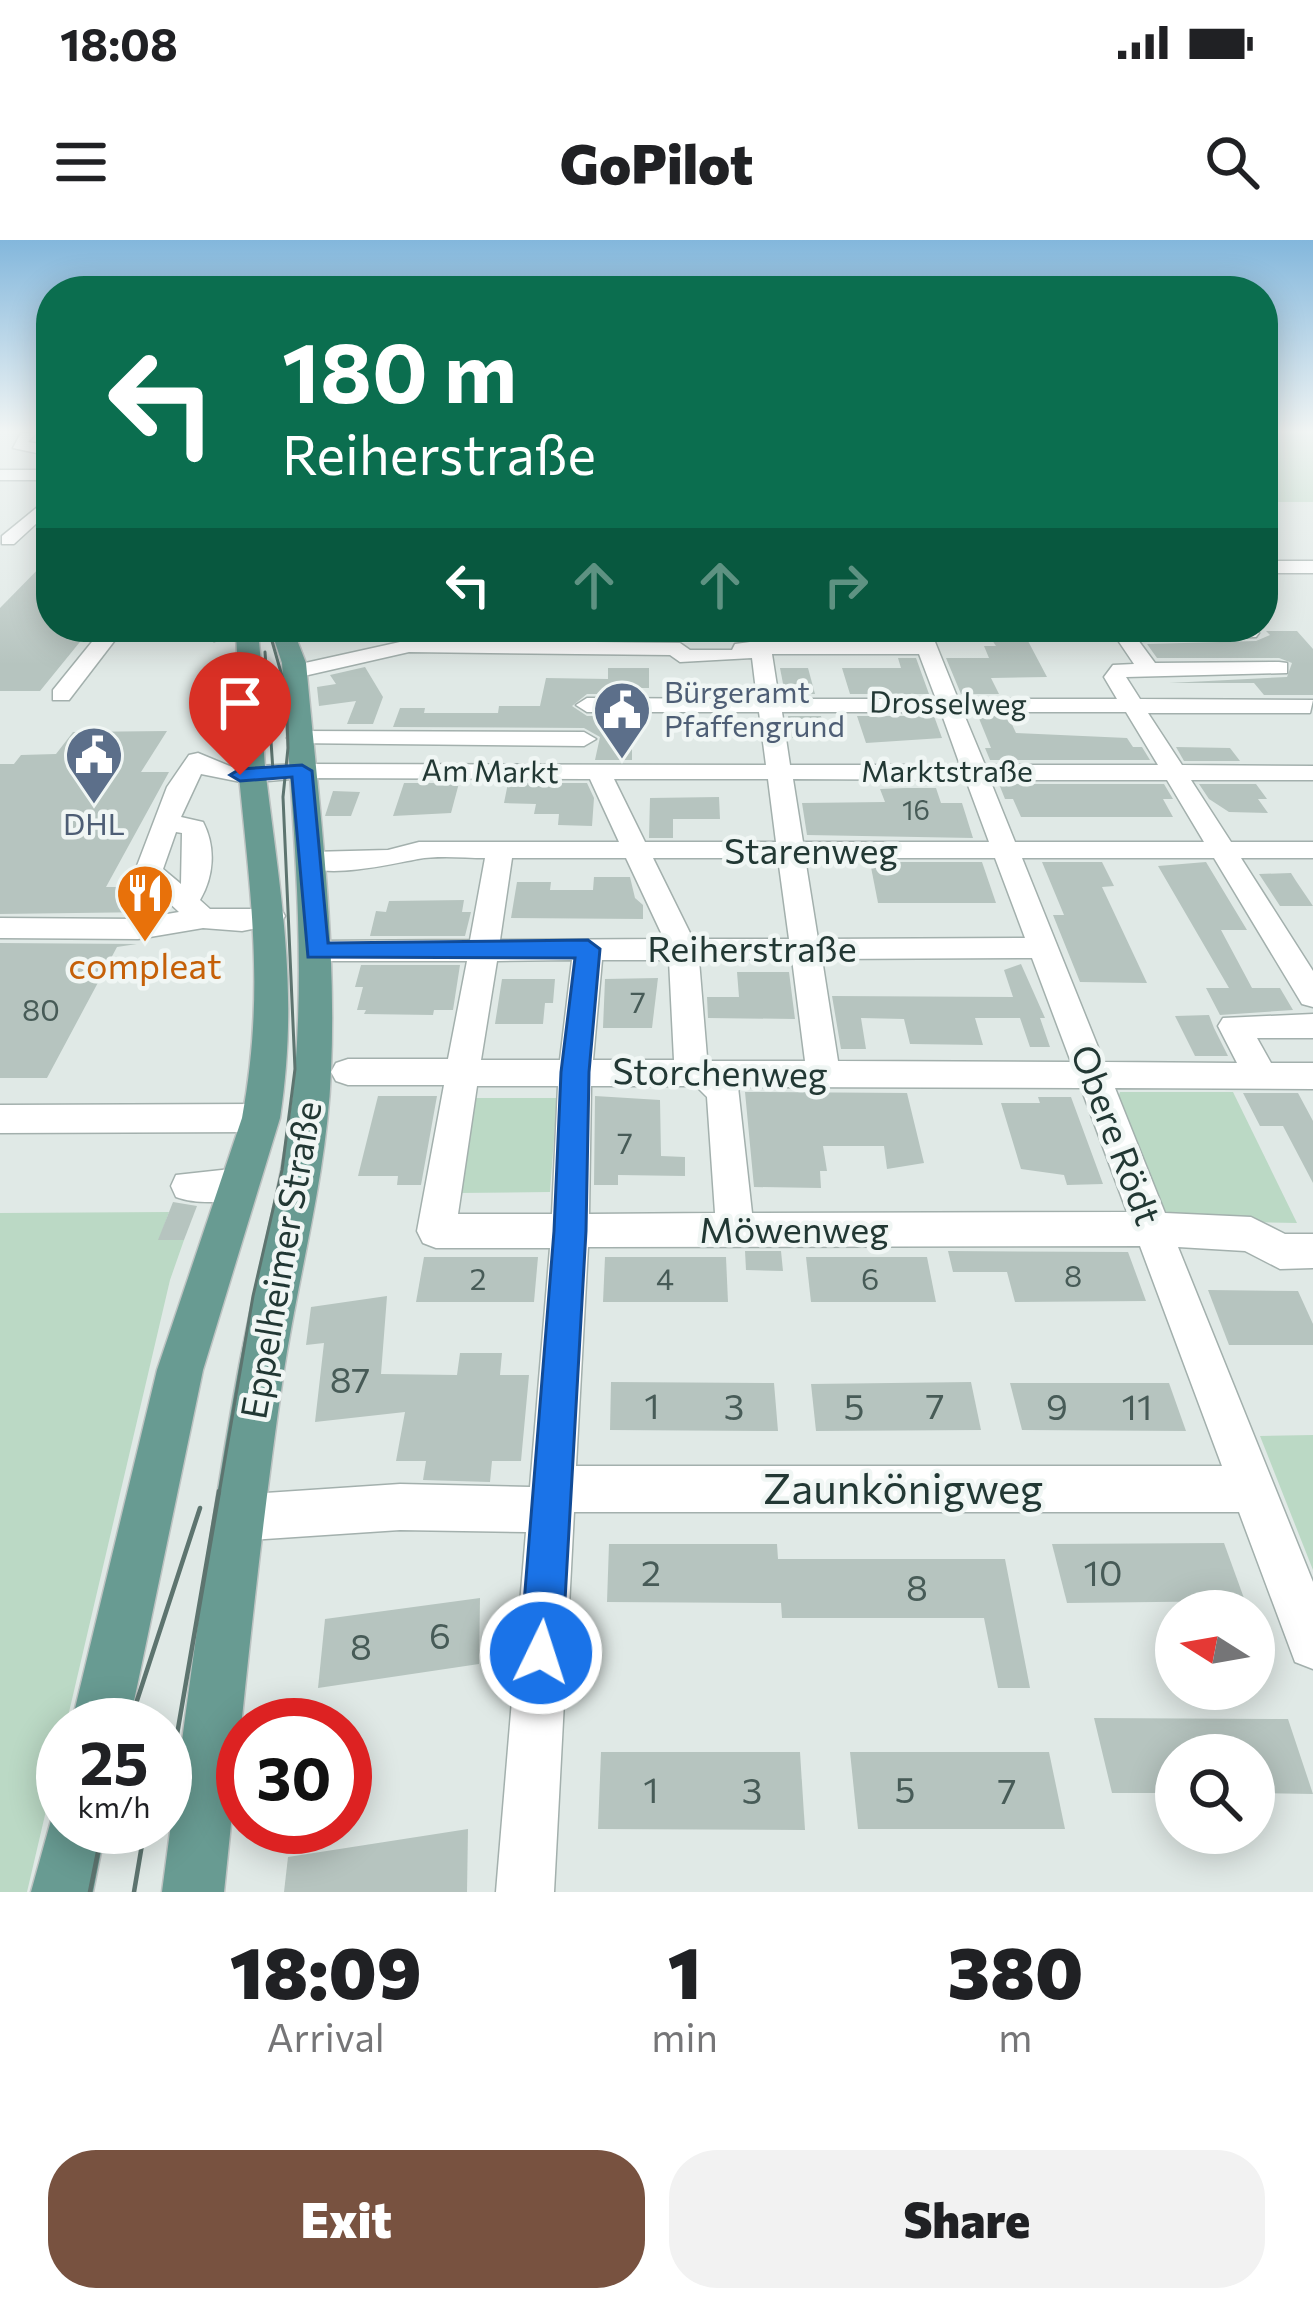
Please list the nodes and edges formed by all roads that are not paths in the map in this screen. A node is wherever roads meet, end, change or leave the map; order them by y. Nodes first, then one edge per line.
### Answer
1 (36, 513) edge
2 (4, 540) edge
3 (34, 540) dead end
4 (1278, 566) edge
5 (1313, 567) edge
6 (103, 642) edge
7 (229, 642) edge
8 (247, 642) edge
9 (286, 642) edge
10 (442, 642) edge
11 (753, 642) edge
12 (754, 642) edge
13 (925, 642) edge
14 (1130, 642) edge
15 (1256, 642) edge
16 (217, 646) dead end
17 (445, 646) junction
18 (590, 667) edge
19 (1279, 668) junction
20 (1149, 670) junction
21 (295, 672) junction
22 (61, 695) dead end
23 (770, 702) junction
24 (949, 702) junction
25 (1132, 706) junction
26 (1312, 707) edge
27 (584, 739) junction
28 (300, 754) junction
29 (778, 772) junction
30 (975, 772) junction
31 (590, 773) junction
32 (1173, 773) junction
33 (1313, 773) edge
34 (254, 774) junction
35 (170, 815) junction
36 (791, 850) junction
37 (1006, 850) junction
38 (1221, 850) junction
39 (1313, 850) edge
40 (500, 851) junction
41 (634, 851) junction
42 (310, 861) junction
43 (192, 911) junction
44 (271, 916) junction
45 (0, 928) edge
46 (1043, 948) junction
47 (484, 949) junction
48 (588, 949) junction
49 (683, 949) junction
50 (806, 949) junction
51 (316, 951) junction
52 (1313, 996) edge
53 (1313, 1026) edge
54 (347, 1072) dead end
55 (575, 1072) junction
56 (703, 1072) junction
57 (824, 1075) junction
58 (462, 1076) junction
59 (1093, 1076) junction
60 (1261, 1076) junction
61 (1313, 1076) edge
62 (261, 1118) junction
63 (0, 1119) edge
64 (240, 1184) junction
65 (189, 1186) dead end
66 (1152, 1229) junction
67 (736, 1230) junction
68 (570, 1231) junction
69 (1313, 1251) edge
70 (1253, 1489) junction
71 (552, 1499) junction
72 (237, 1518) junction
73 (1313, 1644) edge
74 (106, 1698) edge
75 (70, 1854) edge
76 (62, 1892) edge
77 (194, 1892) edge
78 (525, 1892) edge

1 - 2 street
2 - 3 street
4 - 5 street
6 - 22 street
7 - 16 street
8 - 34 main road, Eppelheimer Straße
9 - 21 main road, Eppelheimer Straße
10 - 17 street
11 - 18 street
12 - 23 street
13 - 24 street, Obere Rödt
14 - 20 street
15 - 19 street
17 - 18 street
17 - 21 street
18 - 23 street, Drosselweg
18 - 27 street
19 - 20 street
19 - 26 street
20 - 25 street
21 - 28 main road, Eppelheimer Straße
23 - 24 street, Drosselweg
23 - 29 street
24 - 25 street, Drosselweg
24 - 30 street, Obere Rödt
25 - 26 street, Drosselweg
25 - 32 street
27 - 28 street, Am Markt
27 - 31 street, Am Markt
28 - 31 street, Am Markt
28 - 34 street, Am Markt
28 - 42 main road, Eppelheimer Straße
29 - 30 street, Marktstraße
29 - 31 street, Marktstraße
29 - 36 street
30 - 32 street, Marktstraße
30 - 37 street, Obere Rödt
31 - 41 street
32 - 33 street, Marktstraße
32 - 38 street
34 - 35 street, Am Markt
34 - 44 main road, Eppelheimer Straße
35 - 43 street
35 - 43 street
36 - 37 street, Starenweg
36 - 41 street, Starenweg
36 - 50 street
37 - 38 street, Starenweg
37 - 46 street, Obere Rödt
38 - 39 street, Starenweg
38 - 52 street
40 - 41 street, Starenweg
40 - 42 street, Starenweg
40 - 47 street
41 - 49 street
42 - 51 main road, Eppelheimer Straße
43 - 44 street
43 - 45 street
44 - 62 main road, Eppelheimer Straße
46 - 50 street, Reiherstraße
46 - 59 street, Obere Rödt
47 - 48 street, Reiherstraße
47 - 51 street, Reiherstraße
47 - 58 street
48 - 49 street, Reiherstraße
48 - 55 street
49 - 50 street, Reiherstraße
49 - 56 street
50 - 57 street
51 - 72 main road, Eppelheimer Straße
53 - 60 street
54 - 58 street, Storchenweg
55 - 56 street, Storchenweg
55 - 58 street, Storchenweg
55 - 68 street
56 - 57 street, Storchenweg
56 - 67 street
57 - 59 street, Storchenweg
58 - 68 street, Möwenweg
59 - 60 street, Storchenweg
59 - 66 street, Obere Rödt
60 - 61 street, Storchenweg
62 - 63 street
62 - 64 main road, Eppelheimer Straße
64 - 65 street
64 - 74 main road, Eppelheimer Straße
66 - 67 street, Möwenweg
66 - 69 street, Möwenweg
66 - 70 street, Obere Rödt
67 - 68 street, Möwenweg
68 - 71 street
70 - 71 street, Zaunkönigweg
70 - 73 street, Obere Rödt
71 - 72 street, Zaunkönigweg
71 - 78 street
72 - 77 main road, Eppelheimer Straße
75 - 76 main road

